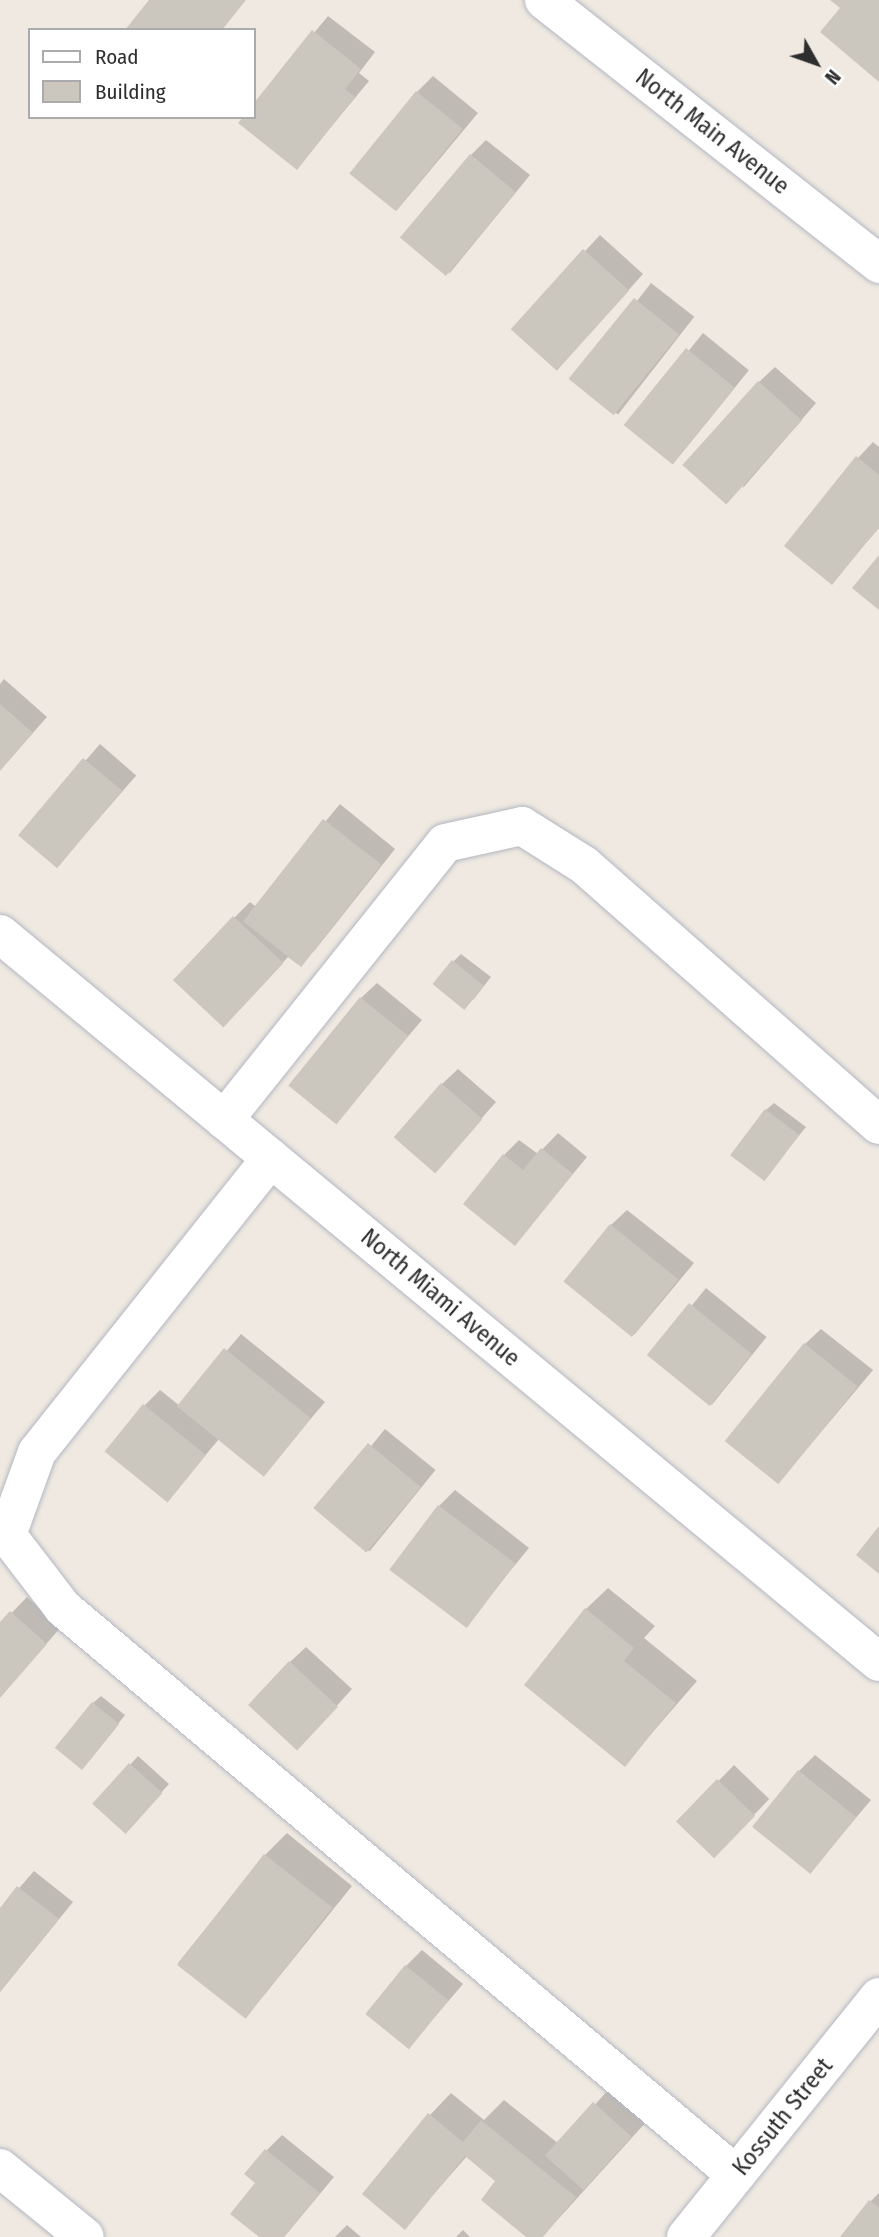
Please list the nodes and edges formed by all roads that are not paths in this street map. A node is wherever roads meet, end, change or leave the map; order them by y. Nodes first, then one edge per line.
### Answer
1 (544, 0) edge
2 (879, 264) edge
3 (0, 934) edge
4 (224, 1120) junction
5 (879, 1125) edge
6 (271, 1158) junction
7 (879, 1662) edge
8 (879, 1997) edge
9 (0, 2168) edge
10 (736, 2175) junction
11 (85, 2237) edge
12 (686, 2237) edge

1 - 2 street, North Main Avenue
3 - 4 street, North Miami Avenue
4 - 5 street
4 - 6 street, North Miami Avenue
6 - 7 street, North Miami Avenue
6 - 10 street
8 - 10 street, Kossuth Street
9 - 11 street
10 - 12 street, Kossuth Street

